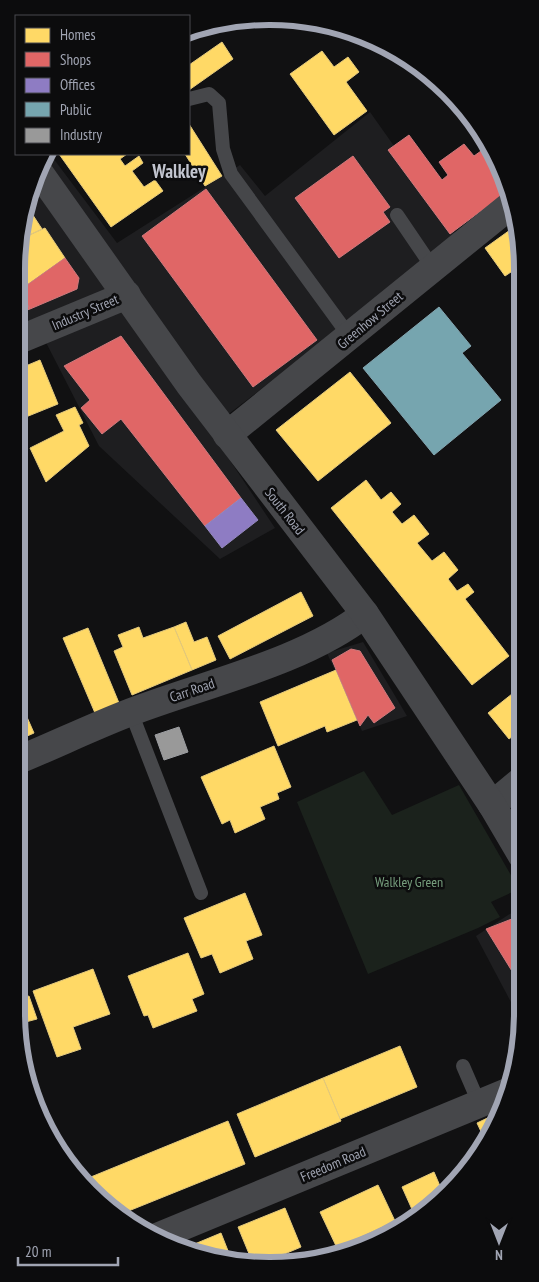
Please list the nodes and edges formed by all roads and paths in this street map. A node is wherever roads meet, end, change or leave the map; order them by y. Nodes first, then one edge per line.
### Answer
1 (190, 99) edge
2 (43, 178) edge
3 (506, 208) edge
4 (397, 215) dead end
5 (433, 268) junction
6 (127, 295) junction
7 (25, 337) edge
8 (350, 337) junction
9 (227, 435) junction
10 (365, 614) junction
11 (131, 712) junction
12 (25, 757) edge
13 (514, 787) edge
14 (492, 805) junction
15 (514, 842) edge
16 (201, 893) dead end
17 (463, 1066) dead end
18 (499, 1095) edge
19 (479, 1103) junction
20 (165, 1233) edge

1 - 8 lane
2 - 6 street, South Road
3 - 5 street, Greenhow Street
4 - 5 lane
5 - 8 street, Greenhow Street
6 - 7 street, Industry Street
6 - 9 street, South Road
8 - 9 street, Greenhow Street
9 - 10 street, South Road
10 - 11 street, Carr Road
10 - 14 street, South Road
11 - 12 street, Carr Road
11 - 16 lane
13 - 14 street
14 - 15 street, South Road
17 - 19 lane
18 - 19 street, Freedom Road
19 - 20 street, Freedom Road

